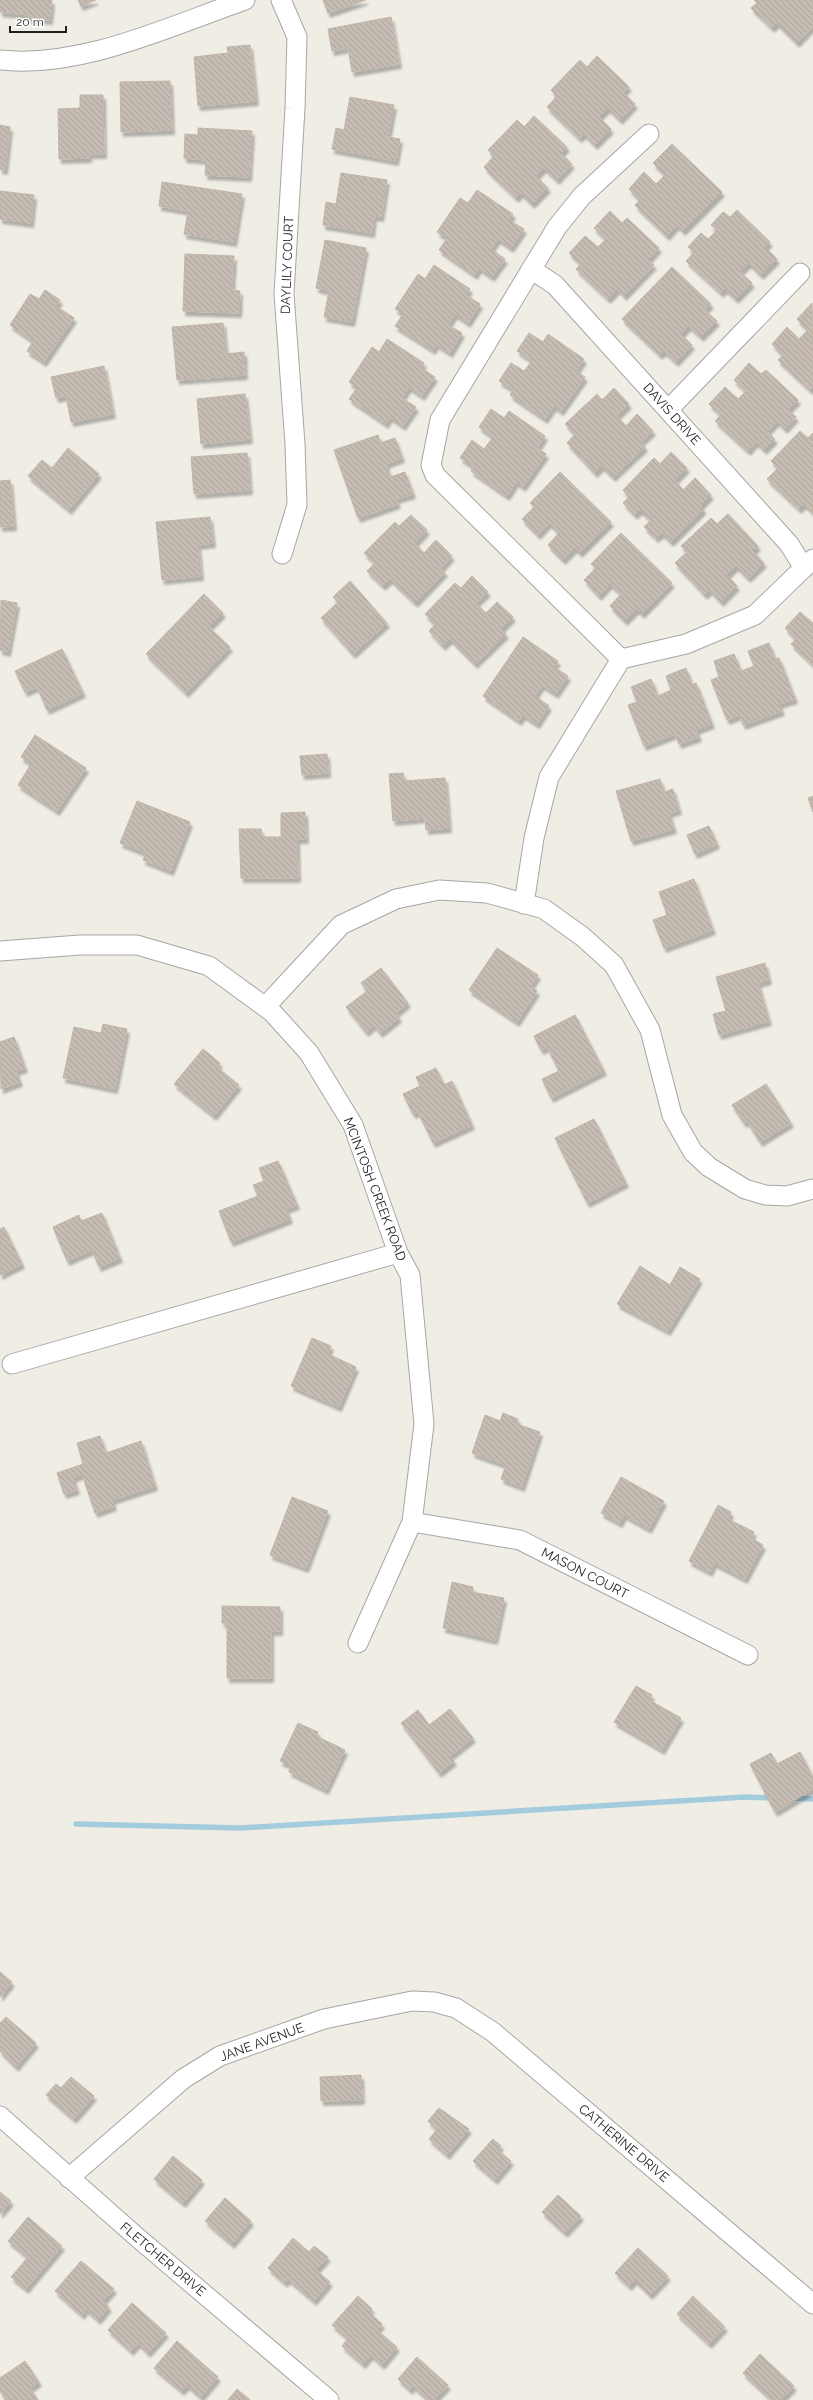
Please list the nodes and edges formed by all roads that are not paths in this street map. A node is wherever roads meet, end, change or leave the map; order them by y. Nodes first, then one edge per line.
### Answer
1 (245, 0) edge
2 (281, 0) edge
3 (0, 60) edge
4 (649, 134) dead end
5 (531, 269) junction
6 (800, 273) dead end
7 (668, 410) junction
8 (282, 554) dead end
9 (808, 564) edge
10 (621, 659) junction
11 (524, 904) junction
12 (0, 951) edge
13 (265, 1007) junction
14 (813, 1189) edge
15 (398, 1253) junction
16 (12, 1364) dead end
17 (412, 1522) junction
18 (358, 1643) dead end
19 (748, 1655) dead end
20 (424, 2001) joint
21 (0, 2116) edge
22 (69, 2178) junction
23 (813, 2304) edge
24 (329, 2400) edge

1 - 3 street
2 - 8 street, DAYLILY COURT
4 - 5 street
5 - 7 street, DAVIS DRIVE
5 - 10 street
6 - 7 street
7 - 9 street, DAVIS DRIVE
9 - 10 street
10 - 11 street
11 - 13 street
11 - 14 street
12 - 13 street, MCINTOSH CREEK ROAD
13 - 15 street, MCINTOSH CREEK ROAD
15 - 16 street
15 - 17 street, MCINTOSH CREEK ROAD
17 - 18 street, MCINTOSH CREEK ROAD
17 - 19 street, MASON COURT
20 - 22 street, JANE AVENUE
20 - 23 street, CATHERINE DRIVE
21 - 22 street, FLETCHER DRIVE
22 - 24 street, FLETCHER DRIVE

